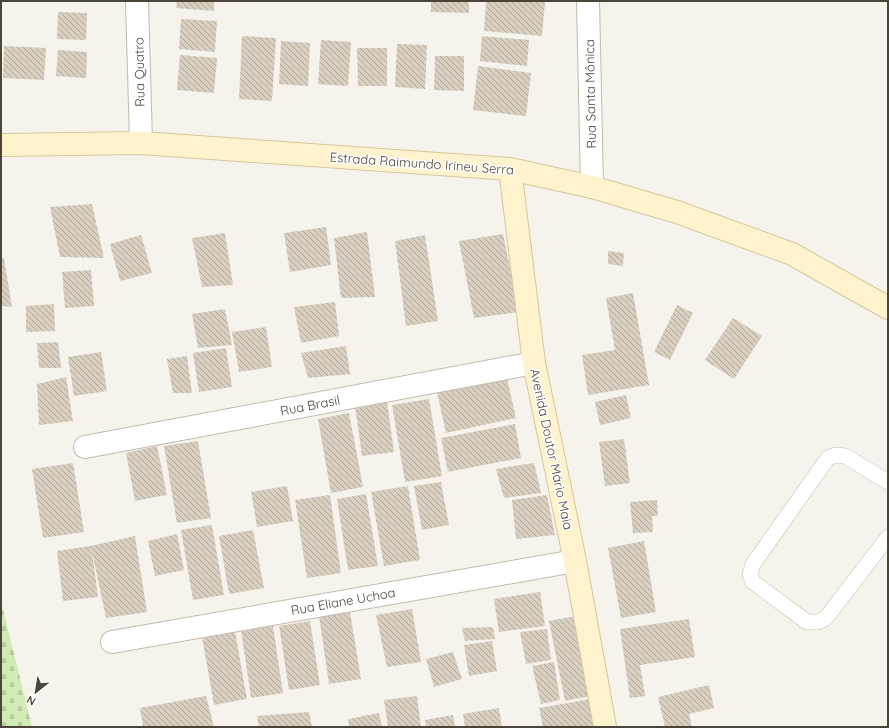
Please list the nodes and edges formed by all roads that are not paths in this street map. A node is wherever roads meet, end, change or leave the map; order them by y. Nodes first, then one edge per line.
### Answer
1 (137, 1) edge
2 (588, 1) edge
3 (141, 143) junction
4 (1, 145) edge
5 (510, 169) junction
6 (592, 187) junction
7 (888, 308) edge
8 (534, 363) junction
9 (85, 447) dead end
10 (888, 482) edge
11 (888, 537) edge
12 (575, 561) junction
13 (112, 642) dead end
14 (605, 727) edge

1 - 3 street, Rua Quatro
2 - 6 street, Rua Santa Mônica
3 - 4 street, Estrada Raimundo Irineu Serra
3 - 5 street, Estrada Raimundo Irineu Serra
5 - 6 street, Estrada Raimundo Irineu Serra
5 - 8 street, Avenida Doutor Mário Maia
6 - 7 street, Estrada Raimundo Irineu Serra
8 - 9 street, Rua Brasil
8 - 12 street, Avenida Doutor Mário Maia
10 - 11 lane
12 - 13 street, Rua Eliane Uchoa
12 - 14 street, Avenida Doutor Mário Maia

